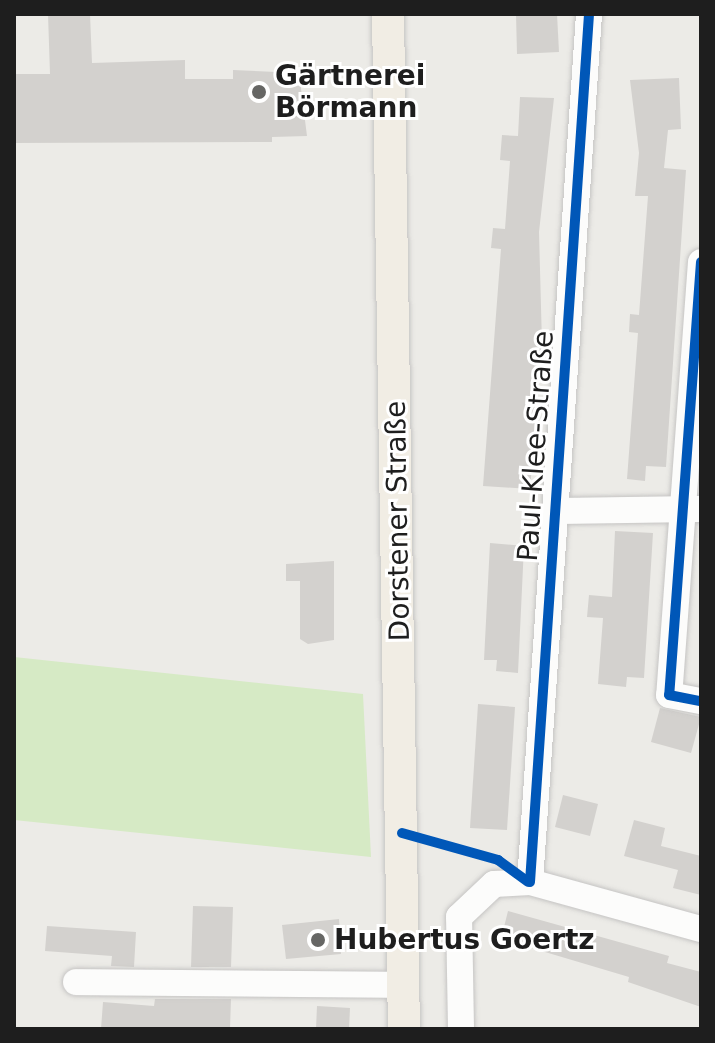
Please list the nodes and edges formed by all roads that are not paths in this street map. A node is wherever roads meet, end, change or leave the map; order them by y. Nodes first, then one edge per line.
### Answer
1 (388, 14) edge
2 (589, 14) edge
3 (701, 262) edge
4 (693, 509) edge
5 (555, 511) junction
6 (701, 701) edge
7 (530, 882) junction
8 (701, 929) edge
9 (76, 982) dead end
10 (405, 985) junction
11 (404, 1029) edge
12 (461, 1029) edge

1 - 10 main road, Dorstener Straße
2 - 5 street, Paul-Klee-Straße
3 - 4 street
4 - 5 street
4 - 6 street
5 - 7 street, Paul-Klee-Straße
7 - 8 street
7 - 12 street
9 - 10 street
10 - 11 main road, Dorstener Straße

